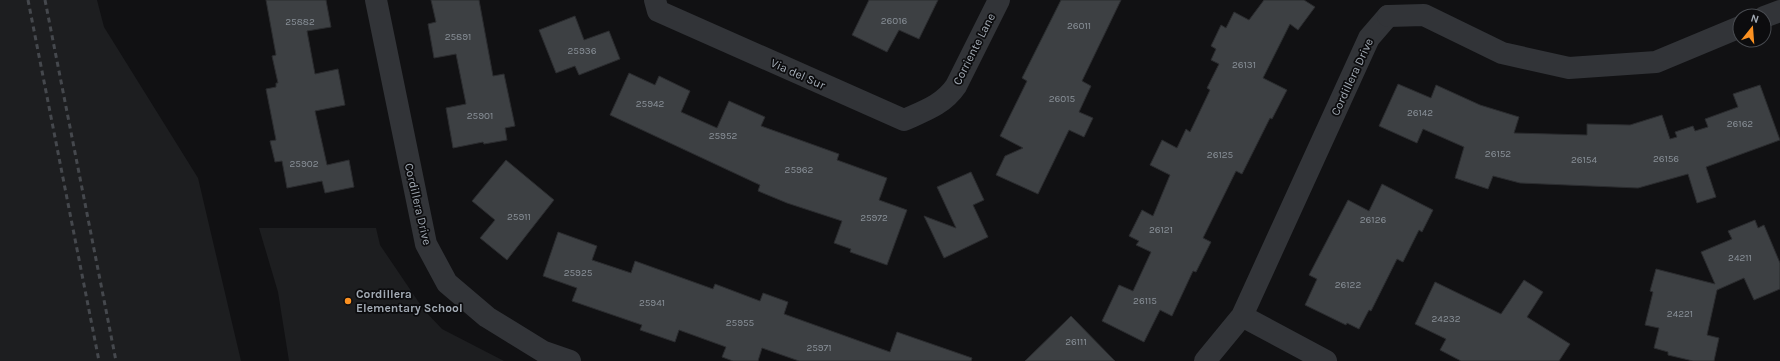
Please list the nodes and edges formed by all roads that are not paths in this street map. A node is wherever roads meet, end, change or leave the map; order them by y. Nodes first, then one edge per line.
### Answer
1 (376, 0) edge
2 (655, 0) edge
3 (999, 0) edge
4 (1732, 30) edge
5 (948, 98) joint
6 (1242, 316) junction
7 (570, 361) edge
8 (1205, 361) edge
9 (1326, 361) edge

1 - 7 street, Cordillera Drive
2 - 5 street, Via del Sur
3 - 5 street, Corriente Lane
4 - 6 street, Cordillera Drive
6 - 8 street, Cordillera Drive
6 - 9 street

